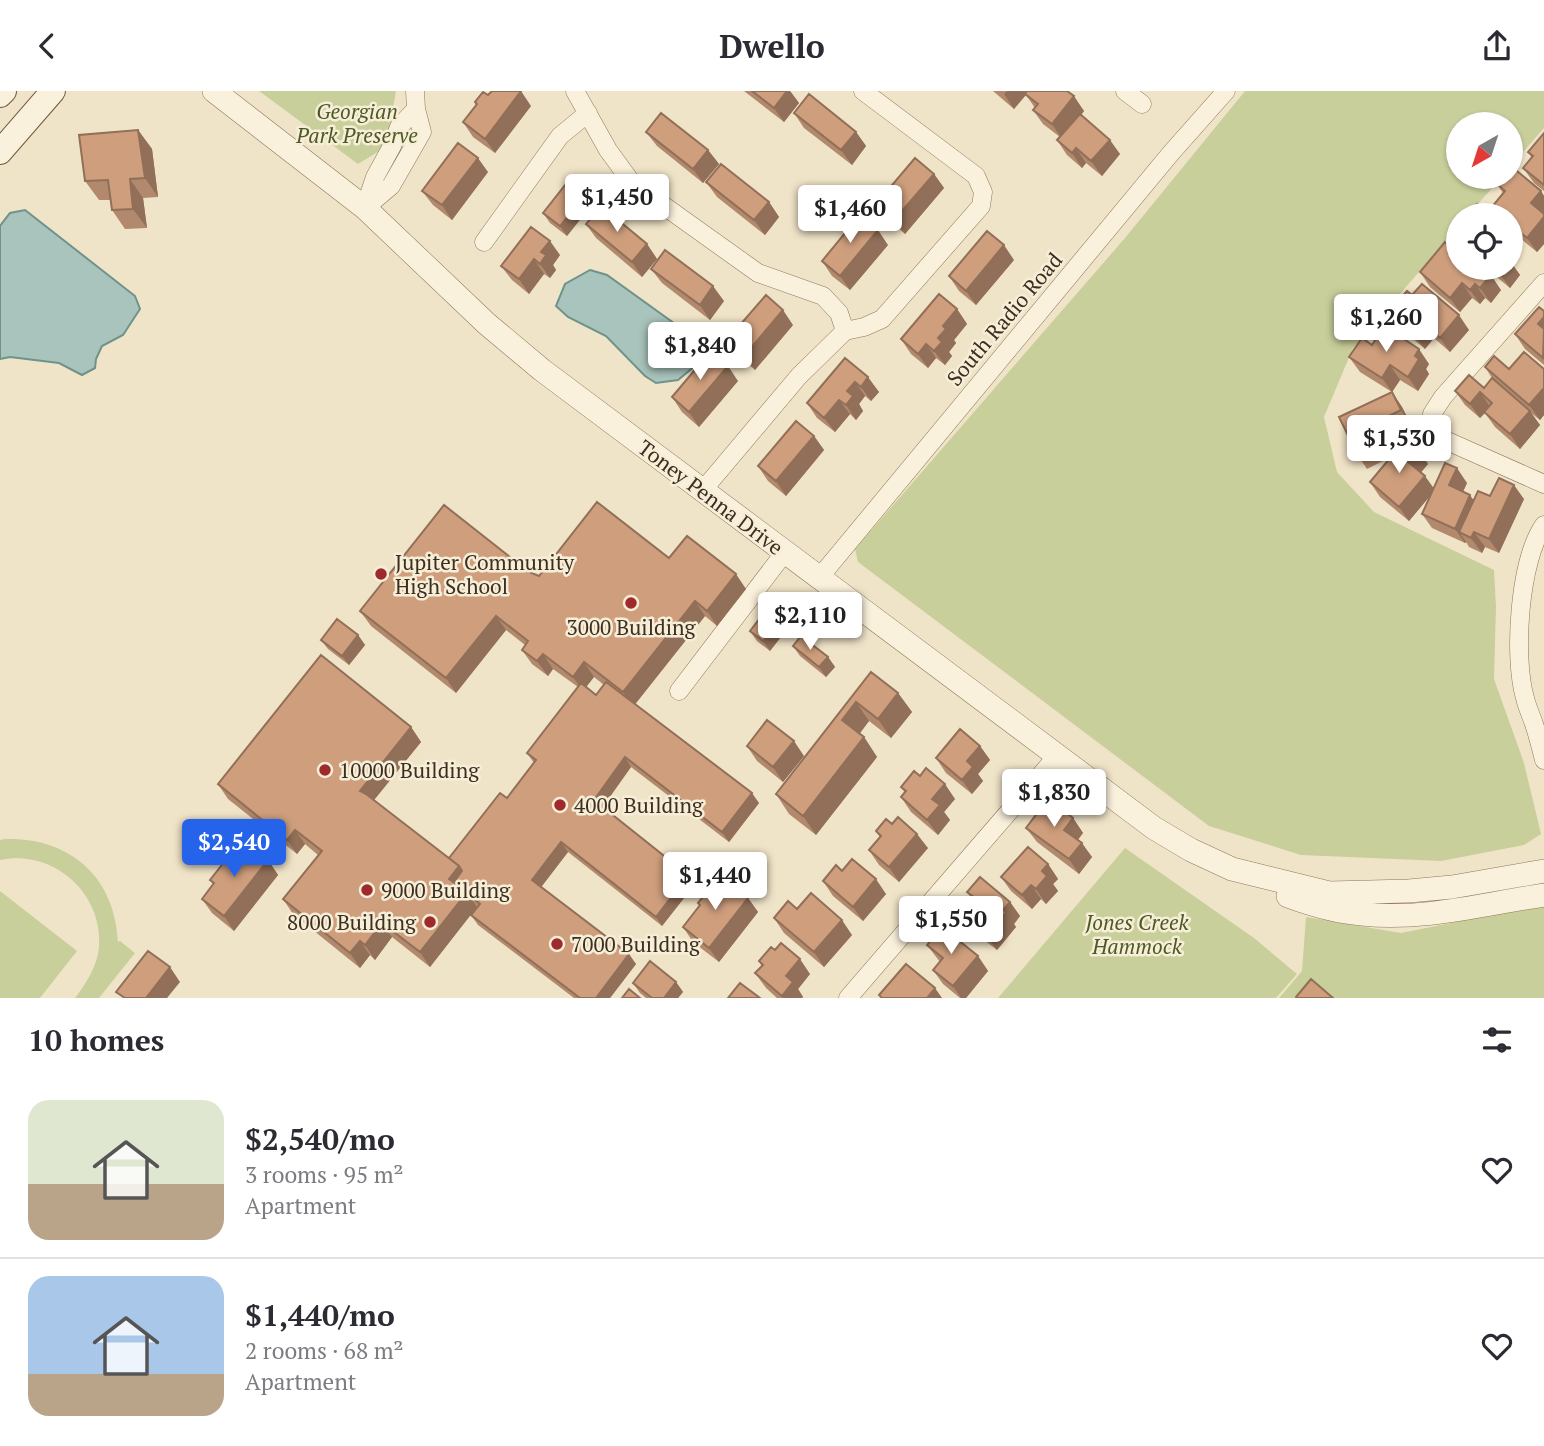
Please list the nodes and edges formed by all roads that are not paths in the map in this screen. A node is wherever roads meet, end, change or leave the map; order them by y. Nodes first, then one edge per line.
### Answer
1 (4, 91) edge
2 (53, 91) edge
3 (214, 91) edge
4 (575, 91) edge
5 (863, 91) edge
6 (1125, 91) edge
7 (1226, 91) edge
8 (0, 95) edge
9 (415, 100) edge
10 (1142, 104) dead end
11 (588, 113) junction
12 (0, 152) edge
13 (365, 208) junction
14 (484, 242) dead end
15 (1544, 283) edge
16 (845, 331) junction
17 (1544, 484) edge
18 (703, 490) junction
19 (1544, 525) edge
20 (785, 552) junction
21 (819, 578) junction
22 (680, 691) dead end
23 (1057, 756) junction
24 (1544, 760) edge
25 (1233, 869) junction
26 (1544, 871) edge
27 (1544, 895) edge
28 (848, 998) edge

1 - 8 main road
2 - 12 main road
3 - 13 street, Toney Penna Drive
4 - 11 street
5 - 16 street
6 - 10 street
7 - 21 street, South Radio Road
9 - 13 street
11 - 14 street
11 - 16 street
13 - 18 street, Toney Penna Drive
15 - 17 street
16 - 18 street
18 - 20 street, Toney Penna Drive
19 - 24 street
20 - 21 street, Toney Penna Drive
20 - 22 street
21 - 23 street, Toney Penna Drive
23 - 25 street, Toney Penna Drive
23 - 28 street
25 - 26 street, Toney Penna Drive
25 - 27 street, Toney Penna Drive

